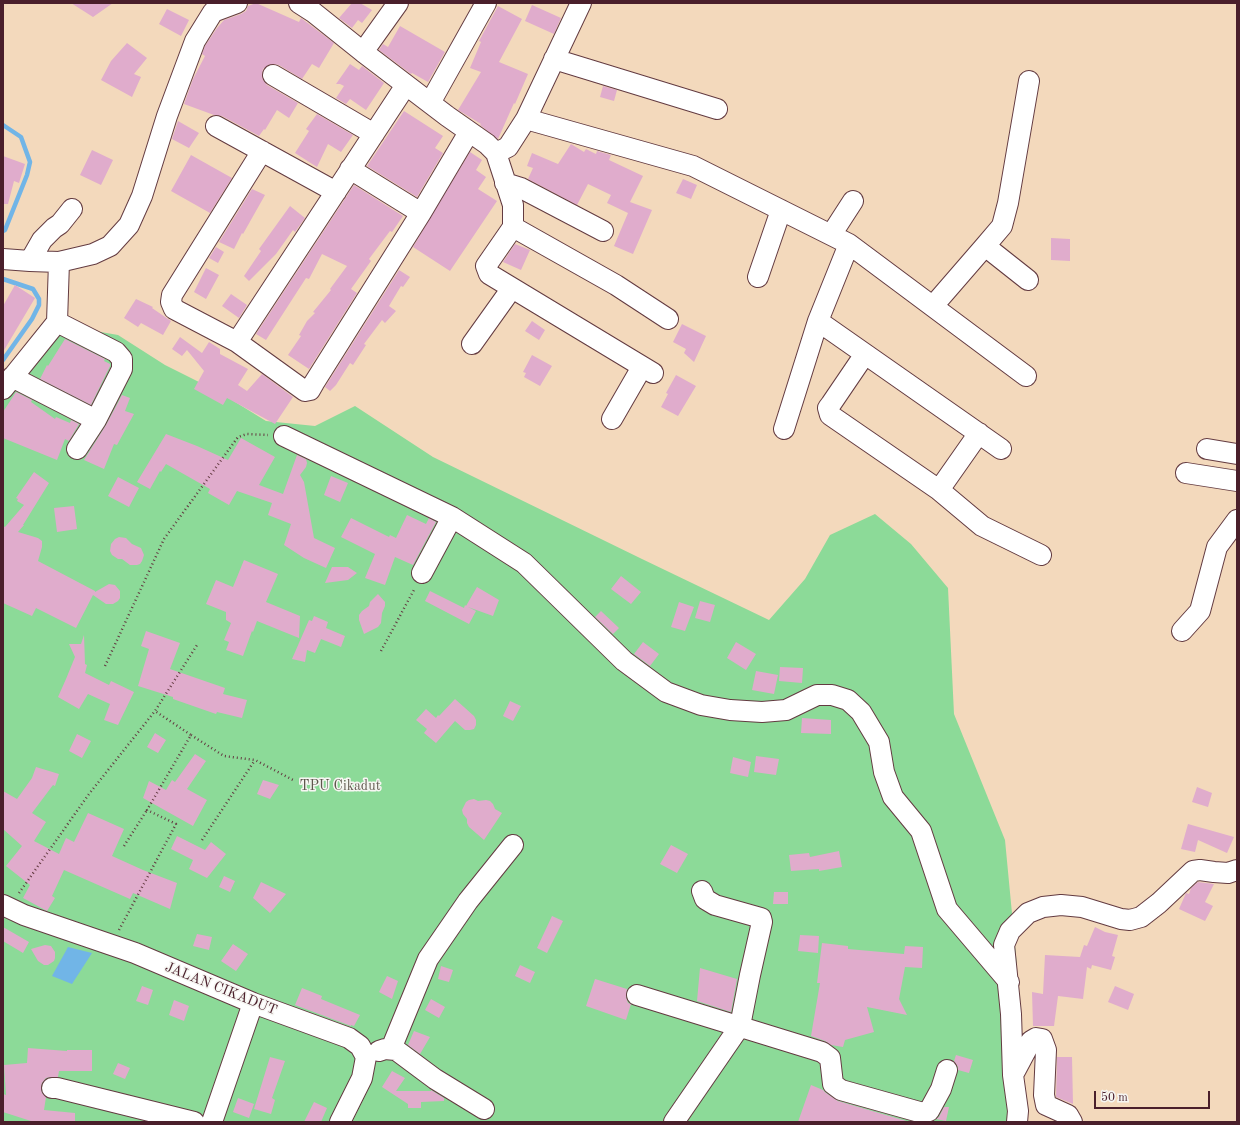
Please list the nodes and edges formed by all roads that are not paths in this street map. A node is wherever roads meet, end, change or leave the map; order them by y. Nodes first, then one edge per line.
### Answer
1 (237, 3) edge
2 (299, 3) edge
3 (398, 3) edge
4 (486, 3) edge
5 (581, 3) edge
6 (215, 7) edge
7 (363, 52) junction
8 (554, 59) junction
9 (273, 75) dead end
10 (1029, 81) dead end
11 (406, 85) junction
12 (430, 103) junction
13 (717, 110) dead end
14 (526, 119) junction
15 (216, 126) dead end
16 (469, 132) junction
17 (374, 134) junction
18 (262, 151) junction
19 (496, 153) junction
20 (350, 169) junction
21 (505, 183) junction
22 (336, 192) junction
23 (853, 201) dead end
24 (72, 209) dead end
25 (781, 210) junction
26 (421, 213) junction
27 (513, 227) junction
28 (603, 231) dead end
29 (831, 234) junction
30 (849, 244) junction
31 (985, 246) junction
32 (3, 259) edge
33 (30, 261) junction
34 (58, 262) junction
35 (758, 278) dead end
36 (1028, 280) dead end
37 (512, 288) junction
38 (933, 306) junction
39 (668, 319) dead end
40 (818, 321) junction
41 (57, 322) junction
42 (237, 342) junction
43 (472, 344) dead end
44 (865, 354) junction
45 (1026, 376) dead end
46 (7, 383) edge
47 (612, 419) dead end
48 (96, 420) junction
49 (784, 429) dead end
50 (979, 433) junction
51 (284, 436) road end
52 (76, 449) dead end
53 (1001, 449) dead end
54 (1207, 449) dead end
55 (1237, 454) edge
56 (1186, 473) dead end
57 (1237, 481) edge
58 (939, 490) junction
59 (452, 517) junction
60 (1237, 520) edge
61 (1041, 555) dead end
62 (422, 573) road end
63 (1182, 631) dead end
64 (513, 844) dead end
65 (1234, 875) edge
66 (702, 891) dead end
67 (6, 906) edge
68 (1009, 982) junction
69 (637, 995) dead end
70 (253, 1002) junction
71 (740, 1026) junction
72 (391, 1049) junction
73 (366, 1057) junction
74 (947, 1070) dead end
75 (1013, 1075) junction
76 (52, 1088) dead end
77 (484, 1109) dead end
78 (194, 1122) edge
79 (212, 1122) edge
80 (340, 1122) edge
81 (674, 1122) edge
82 (1018, 1122) edge
83 (1072, 1122) edge

1 - 6 street
2 - 7 street
3 - 7 street
4 - 12 street
5 - 8 street
6 - 34 street
7 - 11 street
8 - 13 street
8 - 14 street
9 - 17 street
10 - 31 street
11 - 12 street
11 - 17 street
12 - 16 street
14 - 19 street
14 - 25 street
15 - 18 street
16 - 19 street
16 - 26 street
17 - 20 street
18 - 22 street
18 - 42 street
19 - 21 street
20 - 22 street
20 - 26 street
21 - 27 street
21 - 28 street
22 - 42 street
23 - 29 street
24 - 33 street
25 - 29 street
25 - 35 street
26 - 42 street
27 - 37 street
27 - 39 street
29 - 30 street
30 - 38 street
30 - 40 street
31 - 36 street
31 - 38 street
32 - 33 street
33 - 34 street
34 - 41 street
37 - 43 street
37 - 47 street
38 - 45 street
40 - 44 street
40 - 49 street
41 - 46 street
41 - 48 street
44 - 50 street
44 - 58 street
46 - 48 street
48 - 52 street
50 - 53 street
50 - 58 street
51 - 59 street
54 - 55 street
56 - 57 street
58 - 61 street
59 - 62 street
59 - 68 street
60 - 63 street
64 - 72 street
65 - 68 street
66 - 71 street
67 - 70 street, JALAN CIKADUT
68 - 75 street
69 - 71 street
70 - 73 street, JALAN CIKADUT
70 - 79 street
71 - 74 street
71 - 81 street
72 - 73 street
72 - 77 street
73 - 80 street
75 - 82 street
75 - 83 street
76 - 78 street

